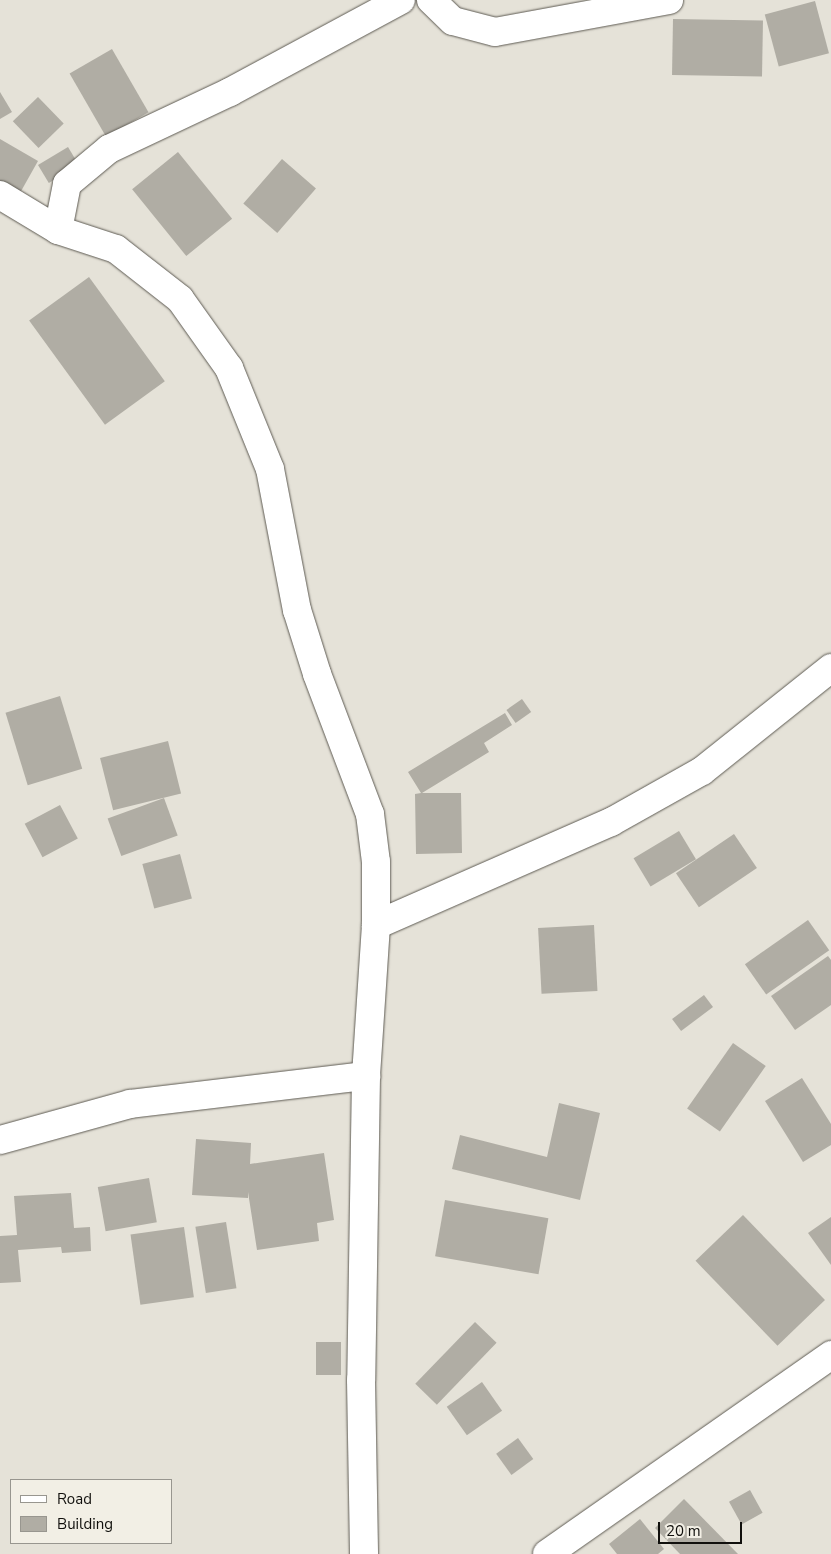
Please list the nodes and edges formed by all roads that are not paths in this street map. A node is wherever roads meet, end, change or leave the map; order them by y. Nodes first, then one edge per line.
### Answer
1 (401, 0) edge
2 (431, 0) edge
3 (669, 0) edge
4 (0, 195) edge
5 (58, 230) junction
6 (831, 668) edge
7 (376, 925) junction
8 (366, 1076) junction
9 (0, 1140) edge
10 (831, 1355) edge
11 (364, 1554) edge
12 (548, 1554) edge

1 - 5 street
2 - 3 street
4 - 5 street
5 - 7 street
6 - 7 street
7 - 8 street
8 - 9 street
8 - 11 street
10 - 12 street

